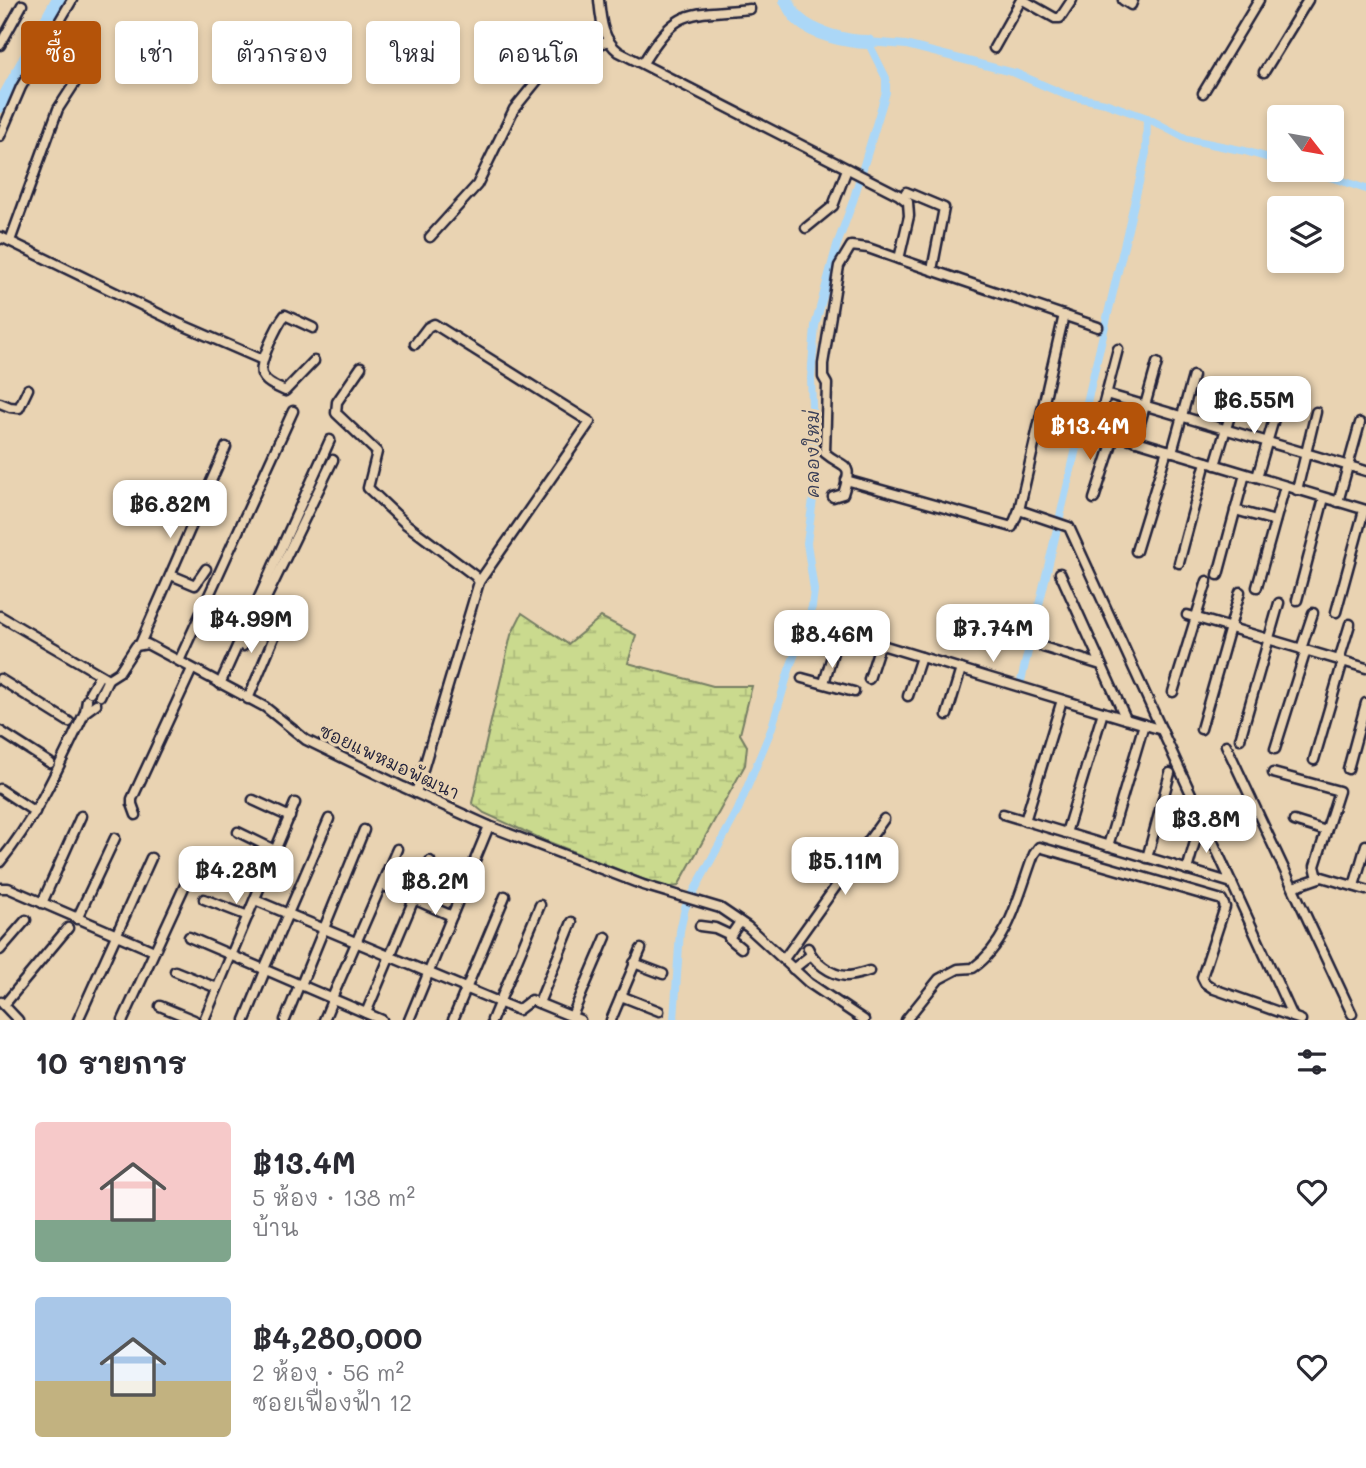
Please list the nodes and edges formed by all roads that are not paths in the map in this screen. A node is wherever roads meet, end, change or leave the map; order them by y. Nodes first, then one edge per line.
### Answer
1 (72, 0) edge
2 (598, 0) edge
3 (1022, 0) edge
4 (1072, 0) edge
5 (1123, 0) edge
6 (1133, 0) edge
7 (1259, 0) edge
8 (1308, 0) edge
9 (22, 5) dead end
10 (750, 9) dead end
11 (606, 35) junction
12 (1, 42) edge
13 (995, 48) dead end
14 (643, 64) junction
15 (1264, 72) dead end
16 (74, 84) edge
17 (1203, 93) dead end
18 (0, 135) edge
19 (851, 171) junction
20 (906, 192) dead end
21 (806, 228) dead end
22 (430, 237) dead end
23 (0, 239) edge
24 (10, 241) junction
25 (899, 259) junction
26 (932, 270) junction
27 (1064, 315) junction
28 (1098, 327) dead end
29 (313, 328) dead end
30 (415, 344) dead end
31 (1118, 349) dead end
32 (263, 360) junction
33 (314, 361) dead end
34 (1157, 363) dead end
35 (361, 367) dead end
36 (1193, 376) dead end
37 (28, 389) dead end
38 (1238, 389) dead end
39 (1106, 394) junction
40 (0, 402) edge
41 (1279, 402) dead end
42 (1145, 406) junction
43 (293, 411) dead end
44 (1316, 412) dead end
45 (1182, 416) junction
46 (1360, 423) dead end
47 (1226, 429) junction
48 (1115, 435) junction
49 (330, 440) dead end
50 (1135, 441) junction
51 (1267, 442) junction
52 (226, 447) dead end
53 (1169, 451) junction
54 (1306, 453) junction
55 (333, 460) dead end
56 (1210, 463) junction
57 (1348, 466) junction
58 (1366, 471) edge
59 (1245, 474) junction
60 (1257, 477) junction
61 (846, 480) junction
62 (1285, 486) junction
63 (1297, 489) junction
64 (833, 497) dead end
65 (1324, 498) junction
66 (1094, 499) dead end
67 (1338, 502) junction
68 (1019, 510) junction
69 (1235, 510) junction
70 (1365, 510) edge
71 (1275, 521) junction
72 (1136, 551) dead end
73 (1179, 563) dead end
74 (206, 569) dead end
75 (1060, 572) dead end
76 (171, 575) junction
77 (1218, 575) dead end
78 (1207, 581) dead end
79 (479, 582) junction
80 (1257, 587) dead end
81 (1240, 592) dead end
82 (1297, 600) dead end
83 (1279, 603) dead end
84 (1336, 612) dead end
85 (1313, 614) dead end
86 (1191, 616) junction
87 (3, 618) edge
88 (280, 623) dead end
89 (1350, 624) dead end
90 (816, 625) dead end
91 (0, 628) edge
92 (1230, 628) junction
93 (839, 632) junction
94 (1269, 639) junction
95 (140, 644) junction
96 (880, 645) junction
97 (1043, 647) dead end
98 (1303, 649) junction
99 (921, 657) junction
100 (1341, 660) junction
101 (179, 661) junction
102 (1101, 665) junction
103 (1366, 668) edge
104 (192, 669) junction
105 (961, 669) junction
106 (104, 677) junction
107 (802, 678) dead end
108 (0, 679) edge
109 (869, 679) dead end
110 (824, 683) junction
111 (221, 685) junction
112 (1173, 691) dead end
113 (854, 692) dead end
114 (908, 696) dead end
115 (248, 699) junction
116 (1062, 700) junction
117 (1366, 703) edge
118 (1103, 712) junction
119 (947, 715) dead end
120 (1126, 719) junction
121 (69, 722) dead end
122 (1144, 724) junction
123 (1201, 729) dead end
124 (1162, 730) junction
125 (0, 731) edge
126 (1240, 739) dead end
127 (1226, 745) dead end
128 (1275, 749) dead end
129 (1314, 760) dead end
130 (50, 763) dead end
131 (1348, 769) dead end
132 (1170, 773) dead end
133 (1273, 773) dead end
134 (0, 789) edge
135 (416, 793) junction
136 (253, 800) dead end
137 (295, 803) dead end
138 (35, 812) junction
139 (1003, 814) dead end
140 (136, 815) dead end
141 (81, 816) dead end
142 (290, 817) junction
143 (329, 819) dead end
144 (884, 819) dead end
145 (1025, 821) junction
146 (1294, 821) dead end
147 (489, 826) junction
148 (364, 830) dead end
149 (1198, 831) dead end
150 (1326, 831) junction
151 (238, 832) dead end
152 (1066, 833) junction
153 (115, 838) dead end
154 (1366, 845) edge
155 (1108, 846) junction
156 (397, 849) dead end
157 (275, 850) junction
158 (151, 858) dead end
159 (1147, 858) junction
160 (430, 861) dead end
161 (0, 862) edge
162 (221, 866) dead end
163 (1187, 870) junction
164 (1318, 878) junction
165 (186, 883) dead end
166 (261, 883) junction
167 (1232, 883) junction
168 (382, 885) junction
169 (1354, 886) junction
170 (1293, 887) junction
171 (0, 888) edge
172 (1366, 890) edge
173 (505, 895) dead end
174 (204, 899) dead end
175 (415, 899) junction
176 (255, 900) junction
177 (42, 903) junction
178 (540, 905) dead end
179 (289, 914) junction
180 (247, 916) junction
181 (452, 916) junction
182 (77, 919) junction
183 (26, 920) dead end
184 (572, 922) dead end
185 (740, 922) junction
186 (700, 926) dead end
187 (68, 928) dead end
188 (325, 929) junction
189 (115, 934) junction
190 (730, 935) junction
191 (189, 937) dead end
192 (606, 937) dead end
193 (357, 943) junction
194 (741, 948) dead end
195 (641, 949) dead end
196 (0, 950) edge
197 (154, 951) junction
198 (232, 955) junction
199 (390, 956) junction
200 (784, 959) junction
201 (634, 963) junction
202 (265, 970) junction
203 (795, 970) junction
204 (175, 971) dead end
205 (428, 971) junction
206 (869, 971) dead end
207 (663, 974) dead end
208 (300, 986) junction
209 (217, 988) junction
210 (466, 988) junction
211 (621, 996) junction
212 (332, 1001) junction
213 (500, 1002) junction
214 (2, 1003) edge
215 (539, 1003) junction
216 (160, 1006) dead end
217 (659, 1011) dead end
218 (1352, 1014) dead end
219 (366, 1017) edge
220 (576, 1018) edge
221 (1297, 1018) edge
222 (18, 1020) edge
223 (78, 1020) edge
224 (123, 1020) edge
225 (194, 1020) edge
226 (204, 1020) edge
227 (245, 1020) edge
228 (285, 1020) edge
229 (324, 1020) edge
230 (382, 1020) edge
231 (410, 1020) edge
232 (453, 1020) edge
233 (492, 1020) edge
234 (611, 1020) edge
235 (864, 1020) edge
236 (906, 1020) edge

1 - 18 street
2 - 11 street
3 - 4 street
3 - 13 street
5 - 6 street
7 - 17 street
8 - 15 street
9 - 12 street
10 - 14 street
11 - 14 street
11 - 22 street
14 - 19 street
16 - 24 street
19 - 21 street
19 - 25 street
20 - 26 street
23 - 24 street
24 - 32 street
25 - 26 street
25 - 61 street
26 - 27 street
27 - 28 street
27 - 68 street
29 - 32 street
30 - 79 street
31 - 39 street
32 - 33 street
34 - 42 street
35 - 79 street
36 - 45 street
37 - 40 street
38 - 47 street
39 - 42 street
39 - 48 street
41 - 51 street
42 - 45 street
42 - 50 street
43 - 101 street
44 - 54 street
45 - 47 street
45 - 53 street
46 - 57 street
47 - 51 street
47 - 56 street
48 - 50 street
48 - 66 street
49 - 111 street
50 - 53 street
51 - 54 street
51 - 60 street
52 - 76 street
53 - 56 street
53 - 72 street
54 - 57 street
54 - 63 street
55 - 111 street
56 - 59 street
56 - 73 street
57 - 58 street
57 - 67 street
59 - 60 street
59 - 69 street
60 - 62 street
61 - 64 street
61 - 68 street
62 - 63 street
62 - 71 street
63 - 65 street
65 - 67 street
65 - 82 street
67 - 70 street
68 - 124 street
69 - 71 street
69 - 77 street
70 - 84 street
71 - 80 street
74 - 76 street
75 - 102 street
76 - 95 street
78 - 86 street
79 - 135 street
81 - 92 street
83 - 94 street
85 - 98 street
86 - 92 street
86 - 112 street
87 - 91 street
87 - 106 street
88 - 115 street
89 - 100 street
90 - 93 street
92 - 94 street
92 - 123 street
93 - 96 street
93 - 110 street
94 - 98 street
94 - 126 street
95 - 101 street, ซอยแพหมอพัฒนา
95 - 106 street
96 - 99 street
96 - 109 street
97 - 102 street
98 - 100 street
98 - 128 street
99 - 105 street
99 - 114 street
100 - 103 street
100 - 129 street
101 - 104 street, ซอยแพหมอพัฒนา
102 - 120 street
104 - 111 street, ซอยแพหมอพัฒนา
104 - 140 street
105 - 116 street
105 - 119 street
106 - 138 street
107 - 110 street
108 - 121 street
110 - 113 street
111 - 115 street, ซอยแพหมอพัฒนา
115 - 135 street, ซอยแพหมอพัฒนา
116 - 118 street
116 - 145 street
117 - 131 street
118 - 120 street
118 - 152 street
120 - 122 street
122 - 124 street
122 - 155 street
124 - 167 street
125 - 130 street
127 - 170 street
132 - 159 street
133 - 150 street
134 - 138 street
135 - 147 street, ซอยแพหมอพัฒนา
136 - 142 street
137 - 142 street
138 - 161 street
139 - 145 street
141 - 177 street
142 - 157 street
143 - 179 street
144 - 200 street
145 - 152 street
146 - 150 street
147 - 181 street
147 - 185 street, ซอยแพหมอพัฒนา
148 - 188 street
149 - 163 street
150 - 164 street
151 - 157 street
152 - 155 street
153 - 182 street
154 - 169 street
155 - 159 street
156 - 168 street
157 - 166 street
158 - 189 street
159 - 163 street
160 - 175 street
162 - 166 street
163 - 167 street
164 - 169 street
164 - 170 street
165 - 197 street
166 - 176 street
167 - 221 street
168 - 175 street
168 - 193 street
169 - 172 street
170 - 218 street
171 - 177 street
173 - 210 street
174 - 180 street
175 - 181 street
175 - 199 street
176 - 179 street
176 - 180 street
177 - 182 street
178 - 213 street
179 - 188 street
179 - 202 street
180 - 198 street
181 - 205 street
182 - 189 street
183 - 196 street
184 - 215 street
185 - 190 street
185 - 200 street
186 - 190 street
187 - 214 street
188 - 193 street
188 - 208 street
189 - 197 street
189 - 223 street
190 - 194 street
191 - 198 street
192 - 220 street
193 - 199 street
193 - 212 street
195 - 201 street
197 - 224 street
198 - 202 street
198 - 209 street
199 - 205 street
199 - 219 street
200 - 203 street
201 - 207 street
201 - 211 street
202 - 208 street
202 - 227 street
203 - 206 street
203 - 235 street
204 - 209 street
205 - 210 street
205 - 231 street
208 - 212 street
208 - 228 street
209 - 226 street
210 - 213 street
210 - 232 street
211 - 217 street
211 - 234 street
212 - 219 street
212 - 229 street
213 - 215 street
213 - 233 street
214 - 222 street
215 - 220 street
216 - 225 street
219 - 230 street
221 - 236 street

